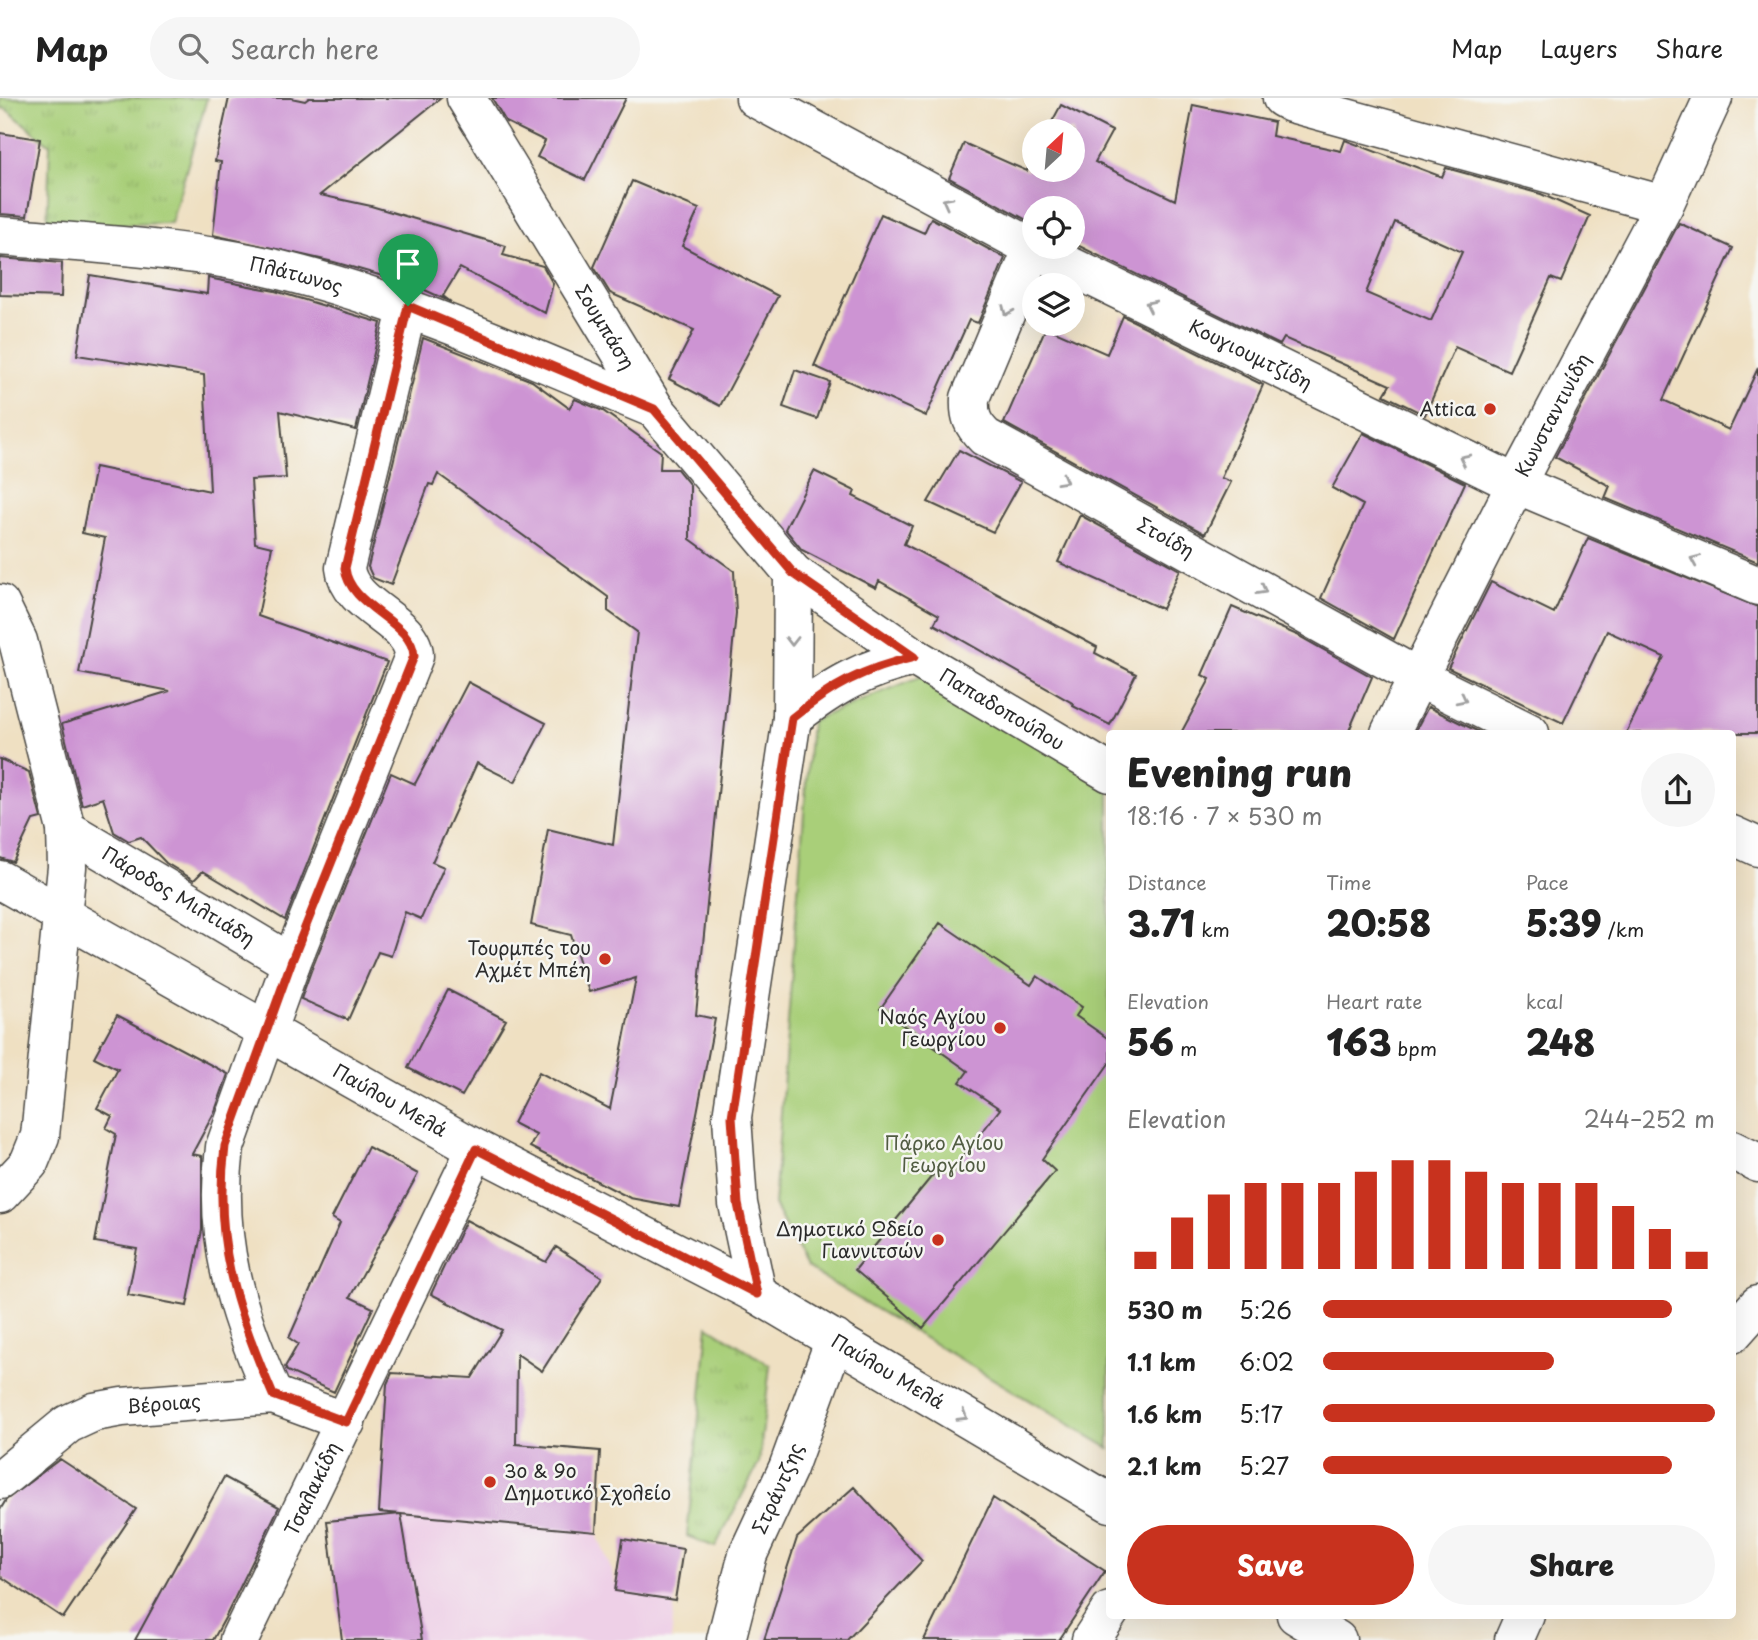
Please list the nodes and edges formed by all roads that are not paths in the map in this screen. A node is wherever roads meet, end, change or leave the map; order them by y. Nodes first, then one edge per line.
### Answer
1 (466, 98) edge
2 (755, 98) edge
3 (1282, 98) edge
4 (1713, 98) edge
5 (1664, 205) junction
6 (0, 236) edge
7 (1022, 242) edge
8 (1028, 259) edge
9 (1056, 259) edge
10 (408, 306) junction
11 (654, 409) junction
12 (1516, 484) junction
13 (793, 573) junction
14 (1758, 586) edge
15 (0, 604) edge
16 (914, 657) junction
17 (1419, 678) junction
18 (792, 718) junction
19 (1392, 730) edge
20 (1524, 730) edge
21 (1106, 771) edge
22 (66, 830) junction
23 (1736, 837) edge
24 (1758, 847) edge
25 (0, 880) edge
26 (63, 917) junction
27 (291, 963) junction
28 (268, 1030) junction
29 (476, 1149) junction
30 (1736, 1152) edge
31 (1758, 1163) edge
32 (0, 1194) edge
33 (757, 1294) junction
34 (1758, 1305) edge
35 (1736, 1330) edge
36 (835, 1339) junction
37 (273, 1395) junction
38 (346, 1422) junction
39 (0, 1480) edge
40 (1106, 1501) edge
41 (1106, 1617) edge
42 (1303, 1619) edge
43 (1523, 1619) edge
44 (239, 1640) edge
45 (726, 1640) edge
46 (1091, 1640) edge
47 (1337, 1640) edge
48 (1514, 1640) edge

1 - 11 street, Σουμπάση
7 -> 2 street, Κουγιουμτζίδη
3 - 5 street
4 - 5 street, Κωνσταντινίδη
5 - 12 street, Κωνσταντινίδη
6 - 10 street, Πλάτωνος
8 -> 17 street, Στοίδη
12 -> 9 street, Κουγιουμτζίδη
10 - 11 street, Πλάτωνος
10 - 27 street
11 - 13 street, Σουμπάση
14 -> 12 street, Κουγιουμτζίδη
12 - 17 street, Κωνσταντινίδη
13 - 16 street, Παπαδοπούλου
13 -> 18 street
15 - 22 street
16 - 18 street
16 - 21 street, Παπαδοπούλου
17 - 19 street, Κωνσταντινίδη
17 -> 20 street, Στοίδη
18 - 33 street
22 - 26 street
22 - 27 street, Πάροδος Μιλτιάδη
23 - 24 street
25 - 26 street, Παύλου Μελά
26 - 28 street, Παύλου Μελά
26 - 32 street
27 - 28 street
28 - 29 street, Παύλου Μελά
28 - 37 street
29 - 33 street, Παύλου Μελά
29 - 38 street, Τσαλακίδη
30 - 31 street
33 - 36 street, Παύλου Μελά
34 - 35 street
36 -> 40 street, Παύλου Μελά
36 - 45 street, Στράντζης
37 - 38 street, Βέροιας
37 - 39 street, Βέροιας
38 - 44 street, Τσαλακίδη
41 - 46 street
42 - 47 street
43 - 48 street

